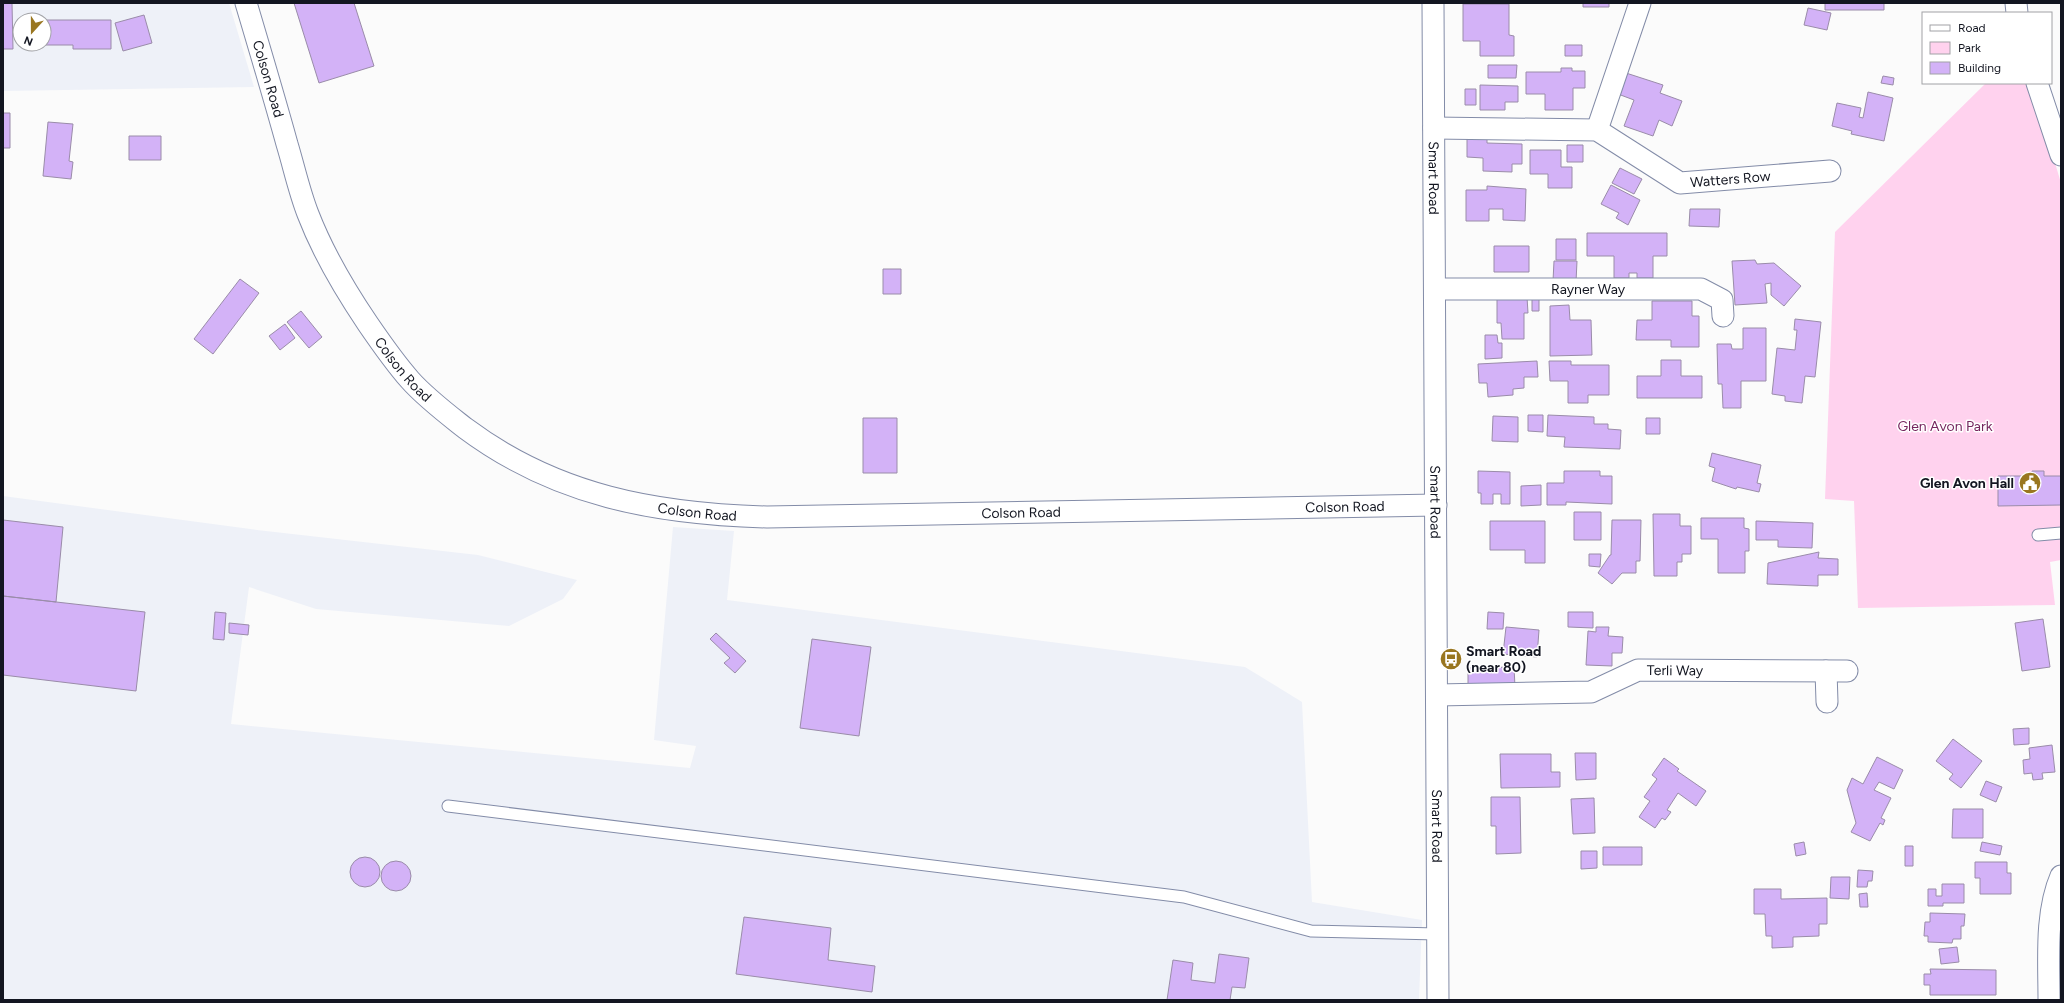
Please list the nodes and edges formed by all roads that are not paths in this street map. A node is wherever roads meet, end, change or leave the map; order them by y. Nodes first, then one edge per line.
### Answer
1 (246, 3) edge
2 (1433, 3) edge
3 (1640, 3) edge
4 (2038, 84) edge
5 (1434, 128) junction
6 (1597, 130) junction
7 (2061, 155) edge
8 (1830, 171) dead end
9 (1436, 289) junction
10 (1723, 316) dead end
11 (1436, 505) junction
12 (2061, 533) edge
13 (2038, 535) dead end
14 (1847, 670) dead end
15 (1826, 671) junction
16 (1437, 695) junction
17 (1827, 702) dead end
18 (448, 806) dead end
19 (2061, 876) edge
20 (1437, 934) junction
21 (1438, 1000) edge
22 (2049, 1000) edge

1 - 11 street, Colson Road
2 - 5 street, Smart Road
3 - 6 street
4 - 7 street
5 - 6 street
5 - 9 street, Smart Road
6 - 8 street, Watters Row
9 - 10 street, Rayner Way
9 - 11 street, Smart Road
11 - 16 street, Smart Road
12 - 13 lane
14 - 15 street, Terli Way
15 - 16 street, Terli Way
15 - 17 street
16 - 20 street, Smart Road
18 - 20 lane
19 - 22 street
20 - 21 street, Smart Road

